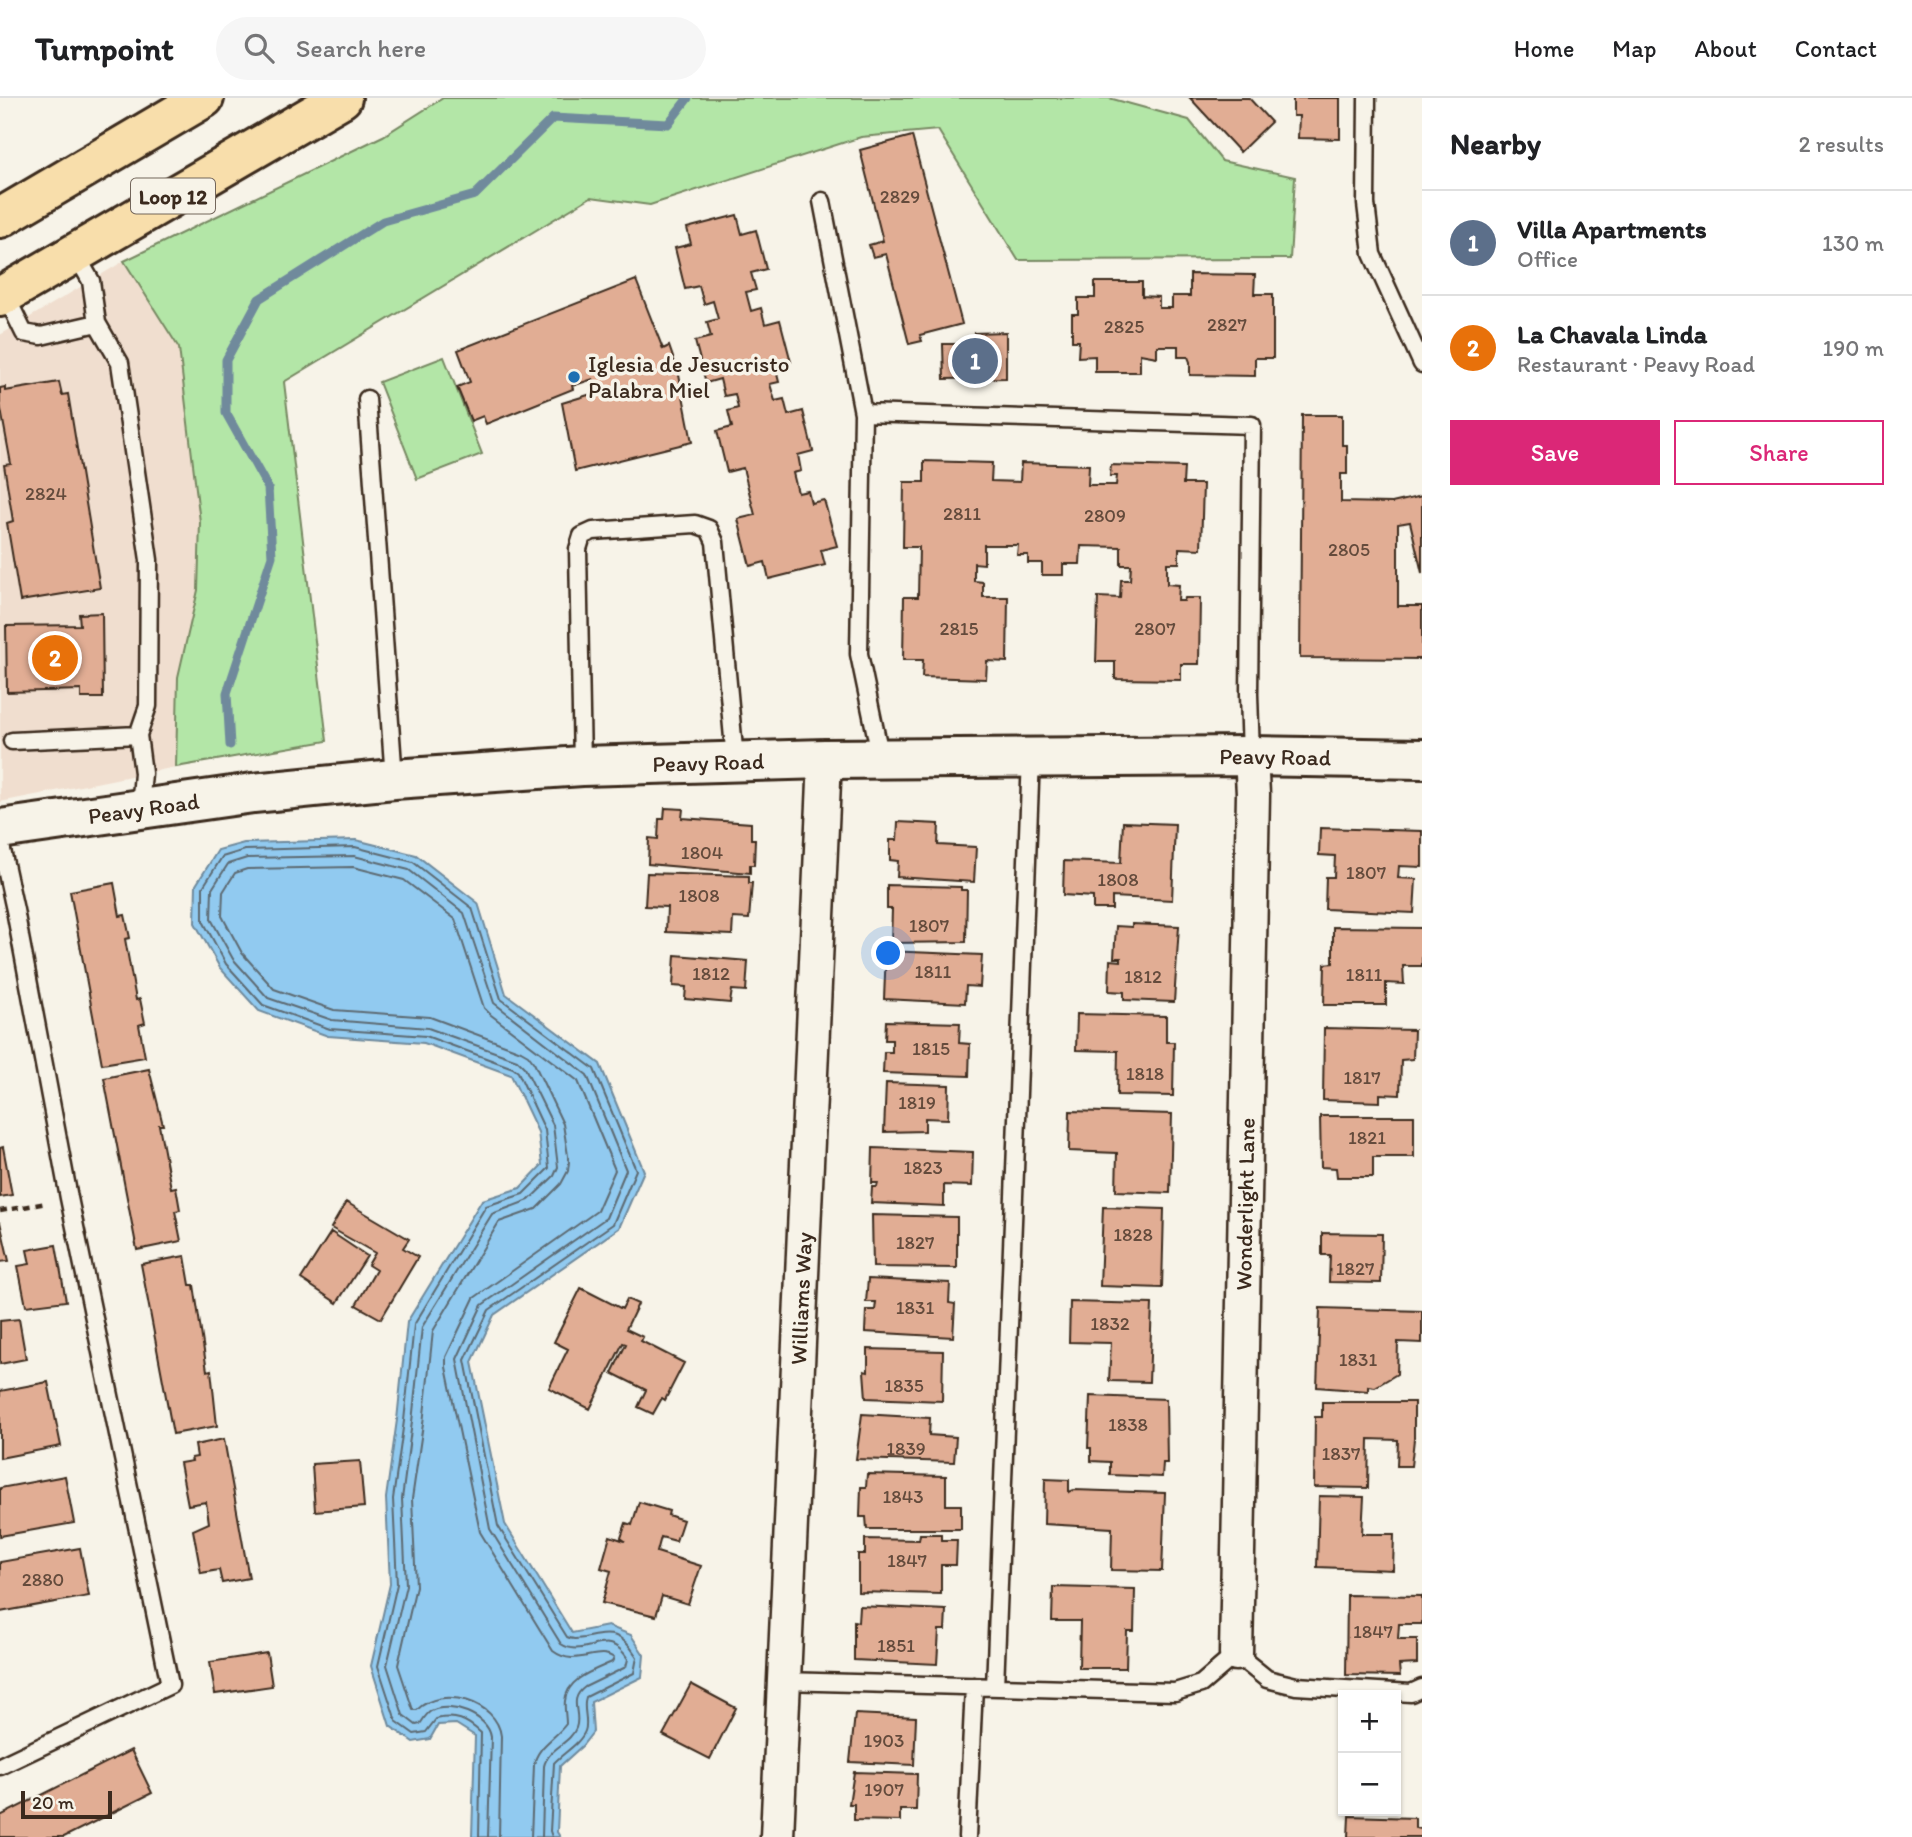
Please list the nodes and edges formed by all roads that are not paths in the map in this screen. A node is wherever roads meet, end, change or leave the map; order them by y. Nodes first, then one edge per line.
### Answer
1 (204, 98) edge
2 (342, 98) edge
3 (1367, 98) edge
4 (822, 201) dead end
5 (0, 218) edge
6 (75, 253) junction
7 (2, 292) edge
8 (97, 323) junction
9 (1422, 364) edge
10 (367, 399) dead end
11 (863, 413) junction
12 (138, 735) junction
13 (12, 741) dead end
14 (1251, 756) junction
15 (1031, 757) junction
16 (881, 758) junction
17 (825, 759) junction
18 (1422, 759) edge
19 (735, 760) junction
20 (582, 766) junction
21 (394, 779) junction
22 (141, 809) junction
23 (0, 830) edge
24 (0, 841) edge
25 (1236, 1654) junction
26 (783, 1681) junction
27 (974, 1686) junction
28 (995, 1687) junction
29 (1422, 1688) edge
30 (0, 1766) edge
31 (777, 1837) edge
32 (967, 1837) edge

1 - 5 main road, Loop 12
2 - 6 main road, Loop 12
3 - 9 lane
4 - 11 lane
6 - 7 main road, Loop 12
6 - 8 lane
7 - 8 lane
8 - 12 lane
10 - 21 lane
11 - 14 lane
11 - 16 lane
12 - 13 lane
12 - 22 lane
14 - 15 street, Peavy Road
14 - 18 street, Peavy Road
14 - 25 street, Wonderlight Lane
15 - 16 street, Peavy Road
15 - 28 lane
16 - 17 street, Peavy Road
17 - 19 street, Peavy Road
17 - 26 street, Williams Way
19 - 20 street, Peavy Road
19 - 20 lane
20 - 21 street, Peavy Road
21 - 22 street, Peavy Road
22 - 23 street, Peavy Road
24 - 30 lane
25 - 28 lane
25 - 29 lane
26 - 27 lane
26 - 31 street, Williams Way
27 - 28 lane
27 - 32 lane

